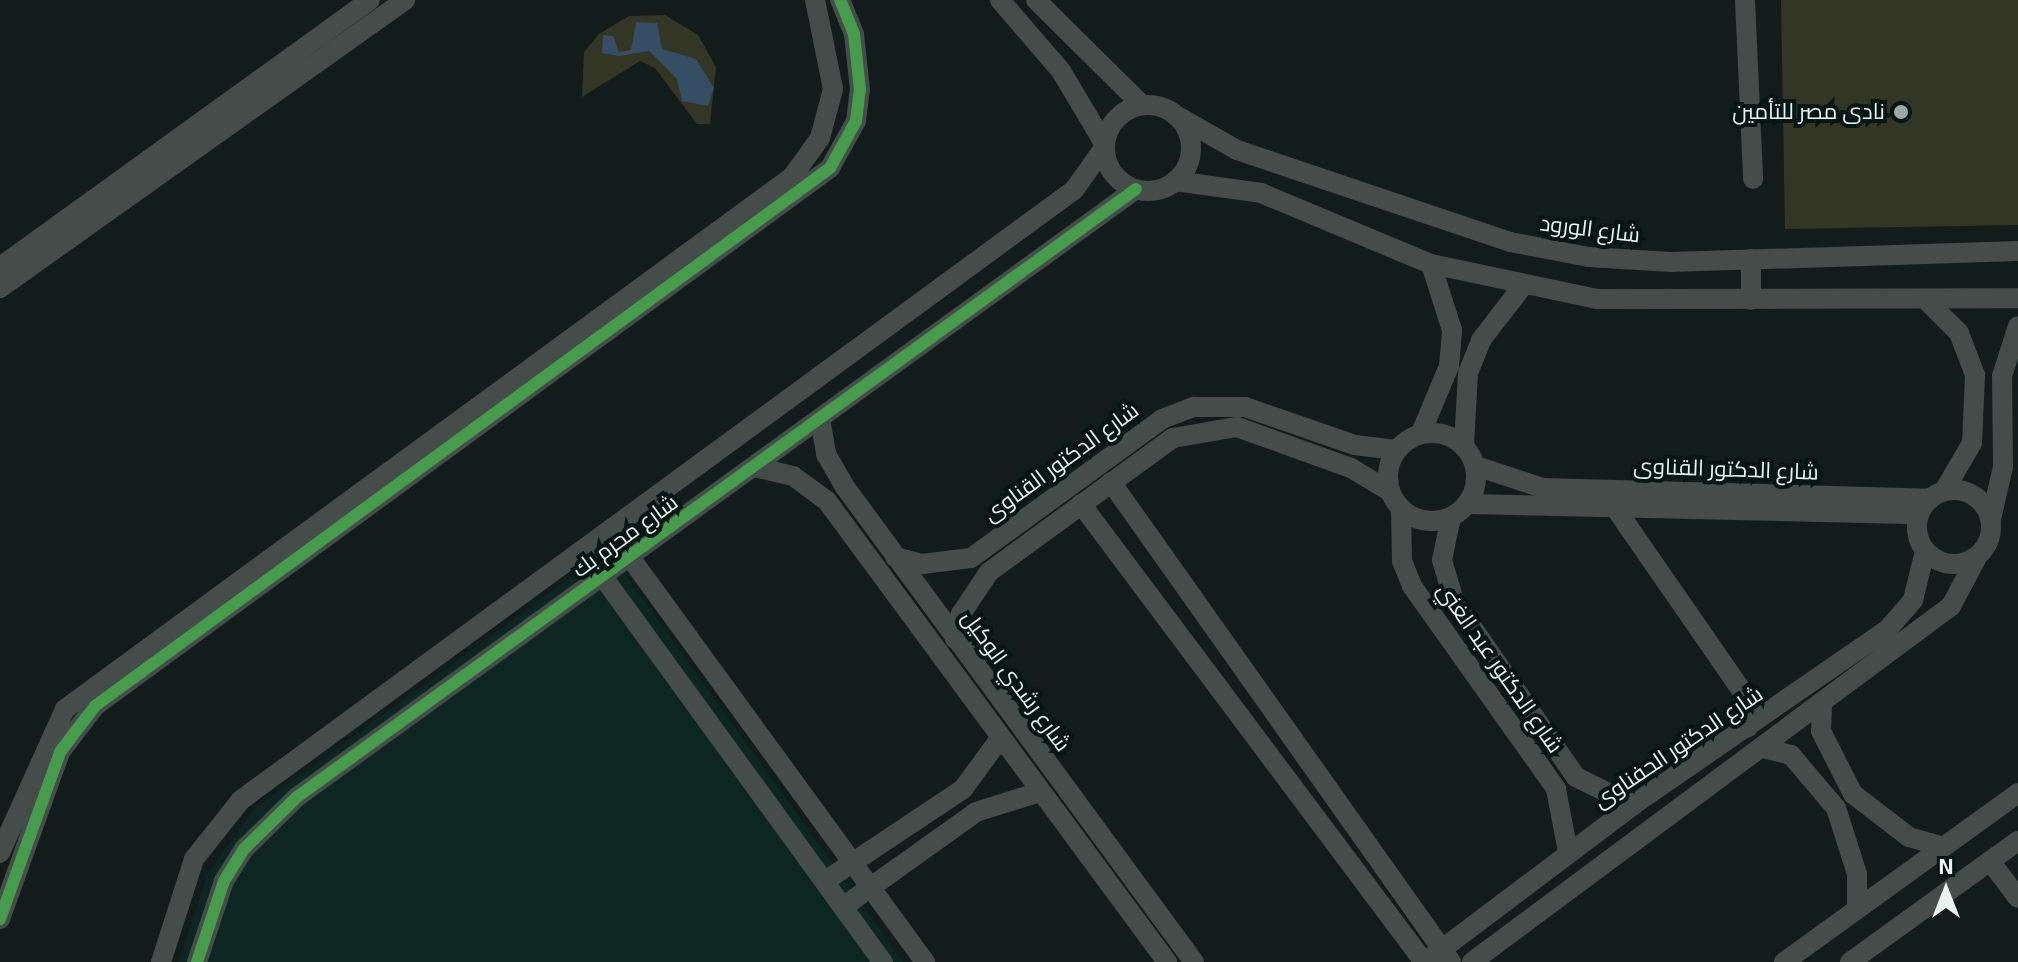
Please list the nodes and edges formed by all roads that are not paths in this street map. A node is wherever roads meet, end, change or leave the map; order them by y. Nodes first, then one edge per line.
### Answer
1 (370, 0) edge
2 (405, 0) edge
3 (815, 0) edge
4 (840, 0) edge
5 (1000, 0) edge
6 (1036, 0) edge
7 (1745, 0) edge
8 (833, 89) junction
9 (860, 90) junction
10 (1142, 105) junction
11 (828, 116) junction
12 (1179, 117) junction
13 (856, 121) junction
14 (1104, 145) junction
15 (1753, 179) dead end
16 (1175, 181) junction
17 (1136, 189) junction
18 (2018, 251) edge
19 (1751, 259) junction
20 (1431, 264) junction
21 (0, 267) edge
22 (1522, 287) junction
23 (0, 288) edge
24 (2018, 298) edge
25 (1925, 299) junction
26 (1751, 300) junction
27 (2018, 326) edge
28 (820, 419) junction
29 (1421, 433) junction
30 (1464, 445) junction
31 (1118, 449) junction
32 (1396, 450) junction
33 (1476, 466) junction
34 (754, 467) junction
35 (1132, 467) junction
36 (1111, 482) junction
37 (845, 487) junction
38 (1389, 491) junction
39 (827, 501) junction
40 (1931, 501) junction
41 (1081, 504) junction
42 (1468, 504) junction
43 (1401, 509) junction
44 (1616, 509) junction
45 (1451, 517) junction
46 (1991, 519) junction
47 (613, 534) junction
48 (1925, 551) junction
49 (587, 553) junction
50 (631, 556) junction
51 (895, 557) junction
52 (1977, 557) junction
53 (603, 577) junction
54 (955, 639) junction
55 (1822, 706) junction
56 (1748, 728) junction
57 (1001, 737) junction
58 (1763, 748) junction
59 (1040, 792) junction
60 (2018, 793) edge
61 (1633, 805) junction
62 (1615, 818) junction
63 (2017, 842) edge
64 (1635, 845) junction
65 (1943, 847) junction
66 (1568, 852) junction
67 (0, 853) edge
68 (1990, 861) junction
69 (853, 862) junction
70 (825, 881) junction
71 (871, 887) junction
72 (2018, 898) edge
73 (843, 907) junction
74 (1857, 909) junction
75 (0, 919) edge
76 (1436, 959) edge
77 (161, 962) edge
78 (197, 962) edge
79 (883, 962) edge
80 (925, 962) edge
81 (1167, 962) edge
82 (1194, 962) edge
83 (1472, 962) edge
84 (1784, 962) edge
85 (1850, 962) edge

1 - 21 street
2 - 23 street
3 - 8 street
4 - 9 street
5 - 14 street
6 - 10 street
7 - 15 street
8 - 9 street
8 - 11 street
9 - 13 street
10 - 12 street
10 - 14 street
11 - 13 street
11 - 67 street
12 - 16 street
12 - 19 street, شارع الورود
13 - 75 street
14 - 17 street
14 - 47 street, شارع محرم بك
16 - 17 street
16 - 20 street
17 - 28 street, شارع محرم بك
18 - 19 street, شارع الورود
19 - 26 street
20 - 22 street
20 - 29 street
22 - 26 street
22 - 30 street
24 - 25 street
25 - 26 street
25 - 40 street
27 - 46 street
28 - 34 street, شارع محرم بك
28 - 37 street, شارع رشدي الوكيل
29 - 30 street
29 - 32 street
30 - 33 street
31 - 32 street, شارع الدكتور القناوى
31 - 35 street
31 - 51 street, شارع الدكتور القناوى
32 - 38 street
33 - 40 street, شارع الدكتور القناوى
33 - 42 street
34 - 39 street, شارع رشدي الوكيل
34 - 50 street, شارع محرم بك
35 - 36 street, شارع الدكتور القناوى
35 - 38 street, شارع الدكتور القناوى
36 - 41 street, شارع الدكتور القناوى
36 - 76 street
37 - 39 street
37 - 51 street, شارع رشدي الوكيل
38 - 43 street
39 - 57 street, شارع رشدي الوكيل
40 - 44 street, شارع الدكتور القناوى
40 - 46 street
40 - 48 street
41 - 54 street, شارع الدكتور القناوى
41 - 76 street
42 - 44 street, شارع الدكتور القناوى
42 - 45 street
43 - 45 street
43 - 66 street, شارع الدكتور عبد الغني
44 - 56 street
45 - 61 street, شارع الدكتور عبد الغني
46 - 52 street
47 - 49 street, شارع محرم بك
47 - 50 street
48 - 52 street
48 - 56 street, شارع الدكتور الحفناوى
49 - 53 street
49 - 77 street, شارع محرم بك
50 - 53 street, شارع محرم بك
50 - 69 street
51 - 54 street, شارع رشدي الوكيل
52 - 55 street
53 - 70 street
53 - 78 street, شارع محرم بك
54 - 82 street, شارع رشدي الوكيل
55 - 58 street
55 - 65 street
56 - 61 street, شارع الدكتور الحفناوى
57 - 59 street, شارع رشدي الوكيل
57 - 69 street
58 - 64 street
58 - 74 street
59 - 71 street
59 - 81 street, شارع رشدي الوكيل
60 - 65 street
61 - 62 street, شارع الدكتور الحفناوى
62 - 64 street
62 - 66 street, شارع الدكتور الحفناوى
63 - 68 street
64 - 83 street
65 - 74 street
66 - 76 street, شارع الدكتور الحفناوى
68 - 72 street
68 - 85 street
69 - 70 street
69 - 71 street
70 - 73 street
71 - 73 street
71 - 80 street
73 - 79 street
74 - 84 street

